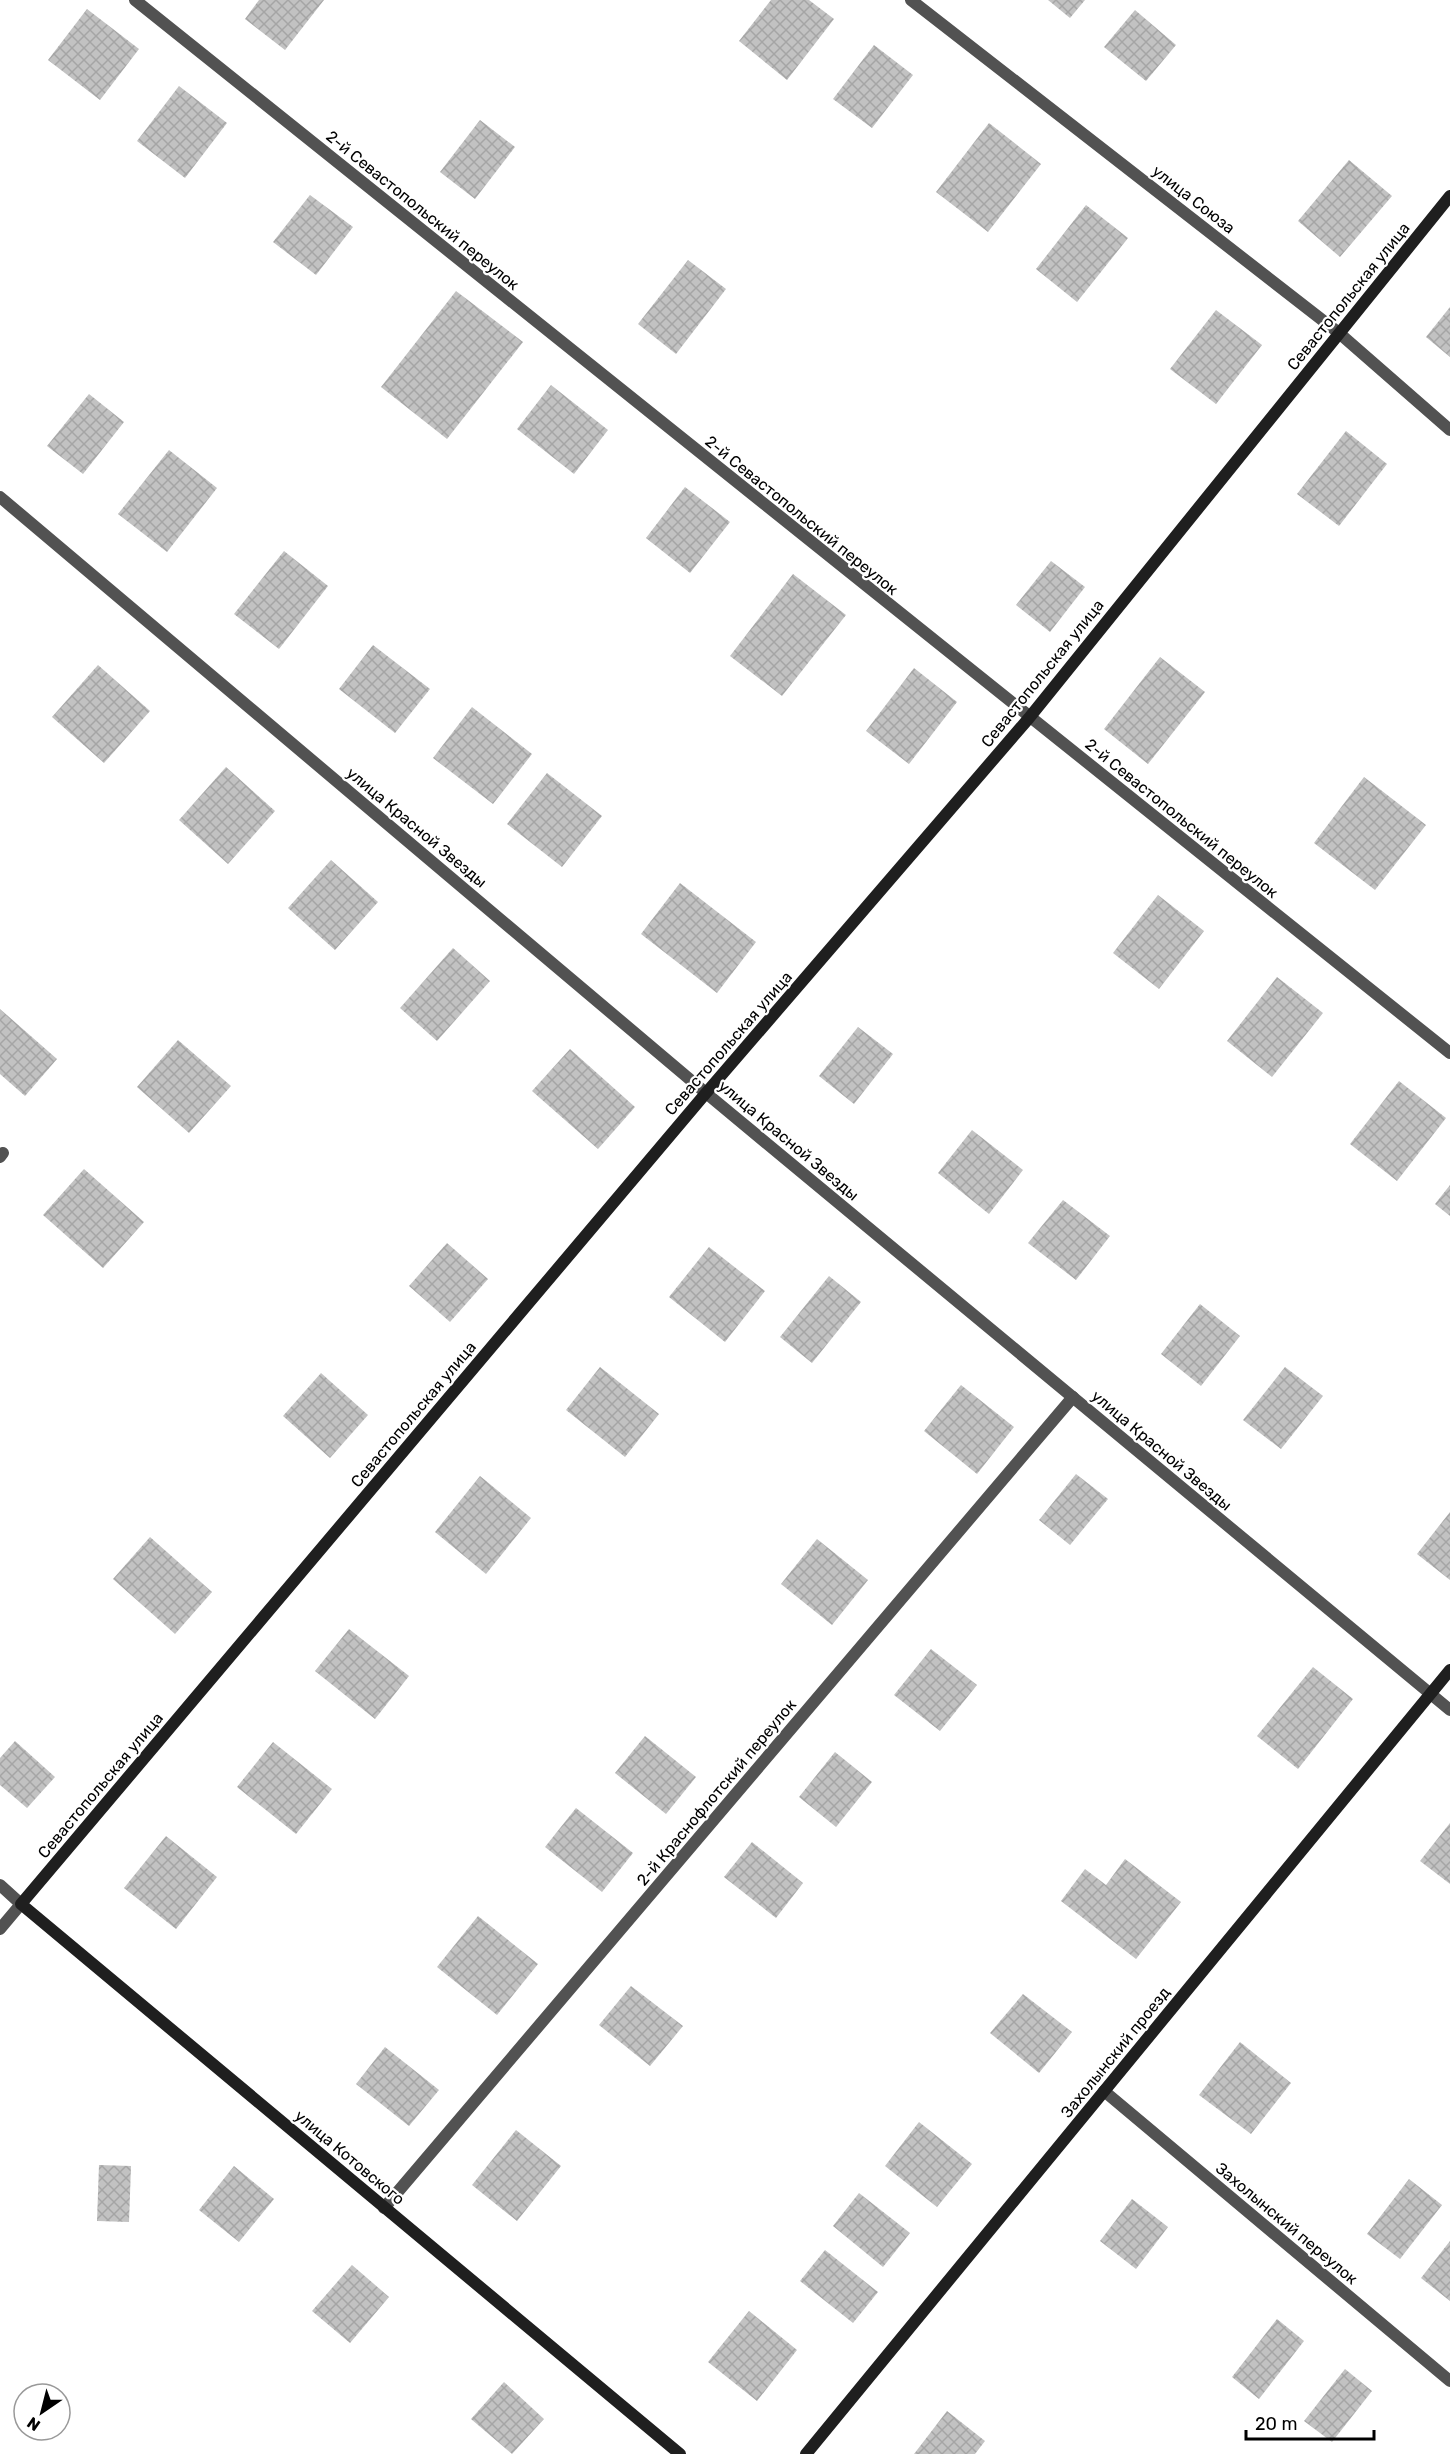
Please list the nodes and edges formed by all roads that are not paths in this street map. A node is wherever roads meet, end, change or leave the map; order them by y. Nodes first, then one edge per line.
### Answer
1 (135, 0) edge
2 (912, 0) edge
3 (1450, 196) edge
4 (1339, 333) junction
5 (1450, 430) edge
6 (0, 497) edge
7 (1029, 717) junction
8 (1450, 1053) edge
9 (706, 1093) junction
10 (1072, 1397) junction
11 (1450, 1670) edge
12 (1430, 1694) junction
13 (1450, 1710) edge
14 (0, 1885) edge
15 (21, 1904) junction
16 (0, 1929) edge
17 (1104, 2091) junction
18 (384, 2208) junction
19 (1450, 2381) edge
20 (680, 2454) edge
21 (806, 2454) edge

1 - 7 street, 2-й Севастопольский переулок
2 - 4 street, улица Союза
3 - 4 street, Севастопольская улица
4 - 5 street, улица Союза
4 - 7 street, Севастопольская улица
6 - 9 street, улица Красной Звезды
7 - 8 street, 2-й Севастопольский переулок
7 - 9 street, Севастопольская улица
9 - 10 street, улица Красной Звезды
9 - 15 street, Севастопольская улица
10 - 12 street, улица Красной Звезды
10 - 18 street, 2-й Краснофлотский переулок
11 - 12 street, Захолынский проезд
12 - 13 street, улица Красной Звезды
12 - 17 street, Захолынский проезд
14 - 15 street, улица Котовского
15 - 16 street
15 - 18 street, улица Котовского
17 - 19 street, Захолынский переулок
17 - 21 street, Захолынский проезд
18 - 20 street, улица Котовского

